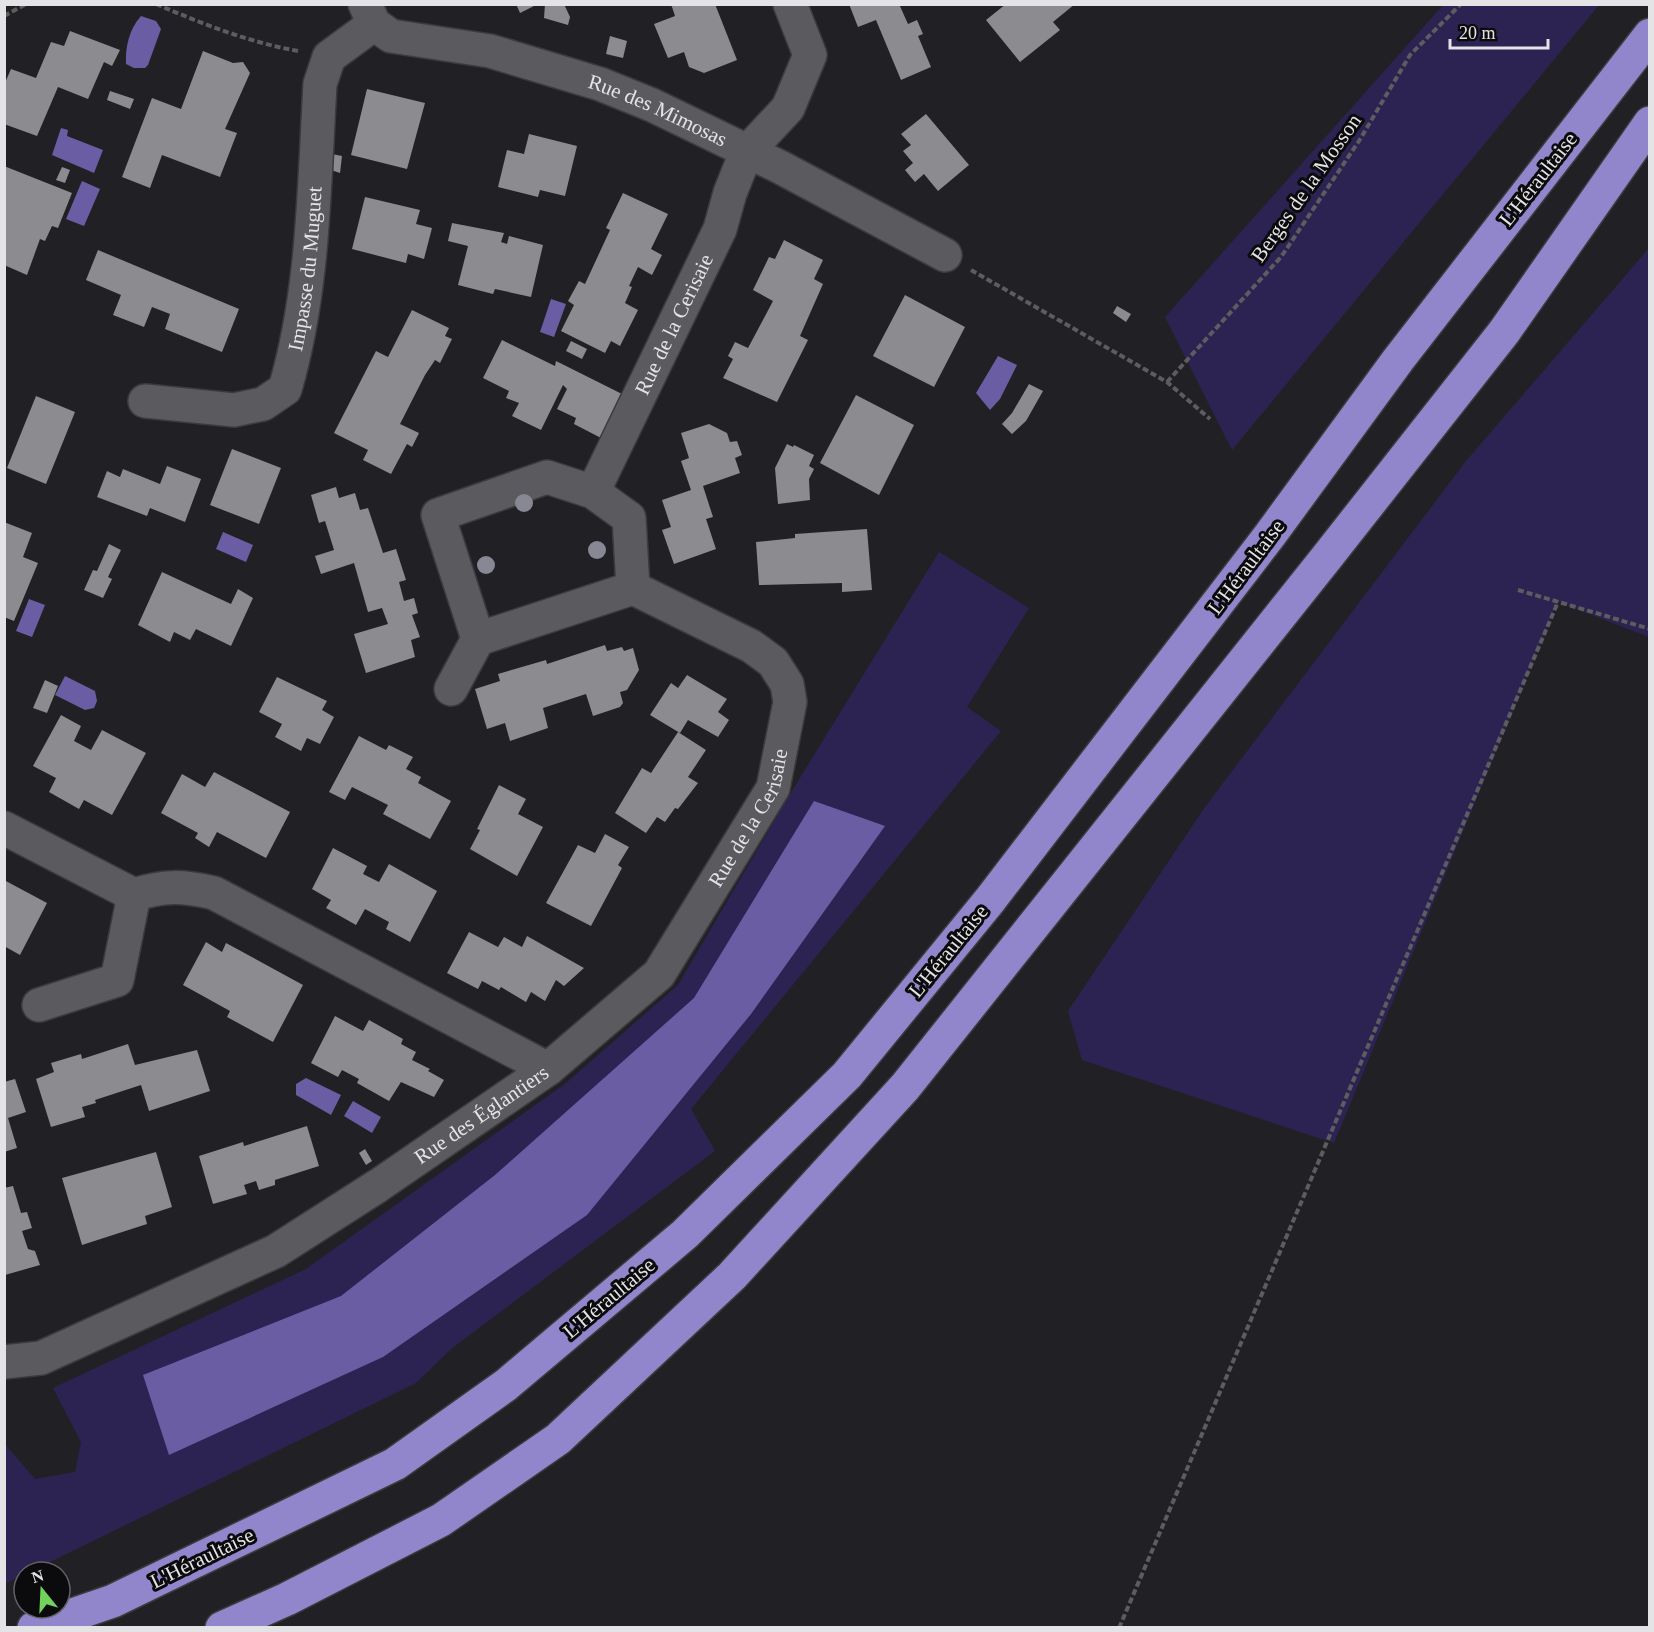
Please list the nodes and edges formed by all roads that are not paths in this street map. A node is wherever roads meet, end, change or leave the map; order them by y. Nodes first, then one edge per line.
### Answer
1 (790, 4) edge
2 (370, 14) edge
3 (1643, 43) edge
4 (1650, 123) edge
5 (747, 153) junction
6 (1650, 158) edge
7 (945, 255) road end
8 (1504, 332) junction
9 (145, 402) dead end
10 (593, 492) junction
11 (633, 588) junction
12 (478, 639) junction
13 (451, 688) dead end
14 (4, 828) edge
15 (134, 895) junction
16 (39, 1005) dead end
17 (548, 1069) junction
18 (4, 1362) edge
19 (34, 1628) edge
20 (222, 1628) edge

1 - 5 street, Rue de la Cerisaie
2 - 5 street, Rue des Mimosas
2 - 9 street, Impasse du Muguet
3 - 19 highway, L'Héraultaise
4 - 8 highway
5 - 7 street, Rue des Mimosas
5 - 10 street, Rue de la Cerisaie
6 - 8 highway
8 - 20 highway
10 - 11 street
10 - 12 street
11 - 12 street
11 - 17 street, Rue de la Cerisaie
12 - 13 street
14 - 15 street
15 - 16 street
15 - 17 street, Rue des Églantiers
17 - 18 street, Rue des Églantiers

